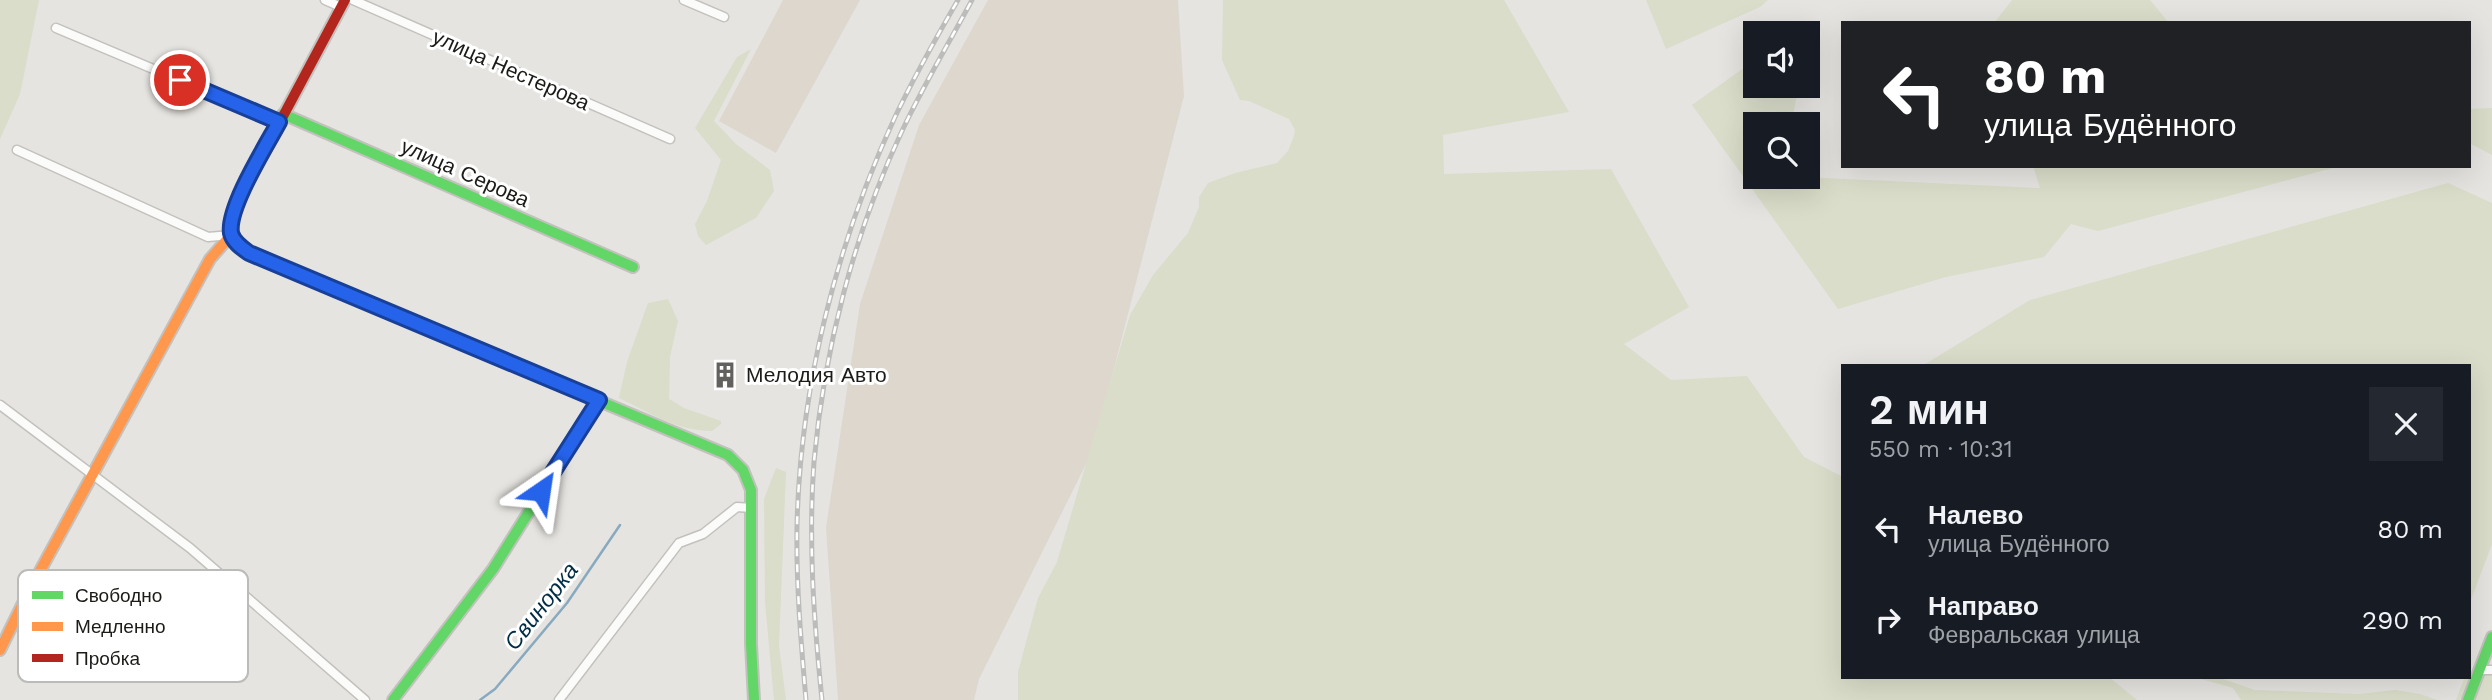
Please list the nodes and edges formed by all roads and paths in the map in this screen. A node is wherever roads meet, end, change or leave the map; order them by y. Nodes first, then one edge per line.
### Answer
1 (325, 0) edge
2 (353, 0) edge
3 (684, 0) edge
4 (343, 3) edge
5 (724, 17) dead end
6 (56, 28) dead end
7 (281, 118) junction
8 (670, 139) dead end
9 (17, 149) dead end
10 (231, 234) junction
11 (632, 267) dead end
12 (599, 400) junction
13 (0, 405) edge
14 (92, 476) junction
15 (751, 508) junction
16 (42, 570) edge
17 (215, 570) edge
18 (248, 598) edge
19 (18, 616) edge
20 (2492, 638) edge
21 (0, 650) edge
22 (2480, 670) junction
23 (2492, 670) edge
24 (365, 700) edge
25 (393, 700) edge
26 (559, 700) edge
27 (754, 700) edge
28 (2468, 700) edge

1 - 4 street
2 - 8 street, улица Нестерова
3 - 5 street
4 - 7 street
6 - 7 street, улица Серова
7 - 10 street
7 - 11 street, улица Серова
9 - 10 street
10 - 12 street
10 - 14 street
12 - 15 street
12 - 25 street
13 - 14 street
14 - 16 street
14 - 17 street
15 - 26 street
15 - 27 street
18 - 24 street
19 - 21 street
20 - 22 street
22 - 23 street
22 - 28 street

